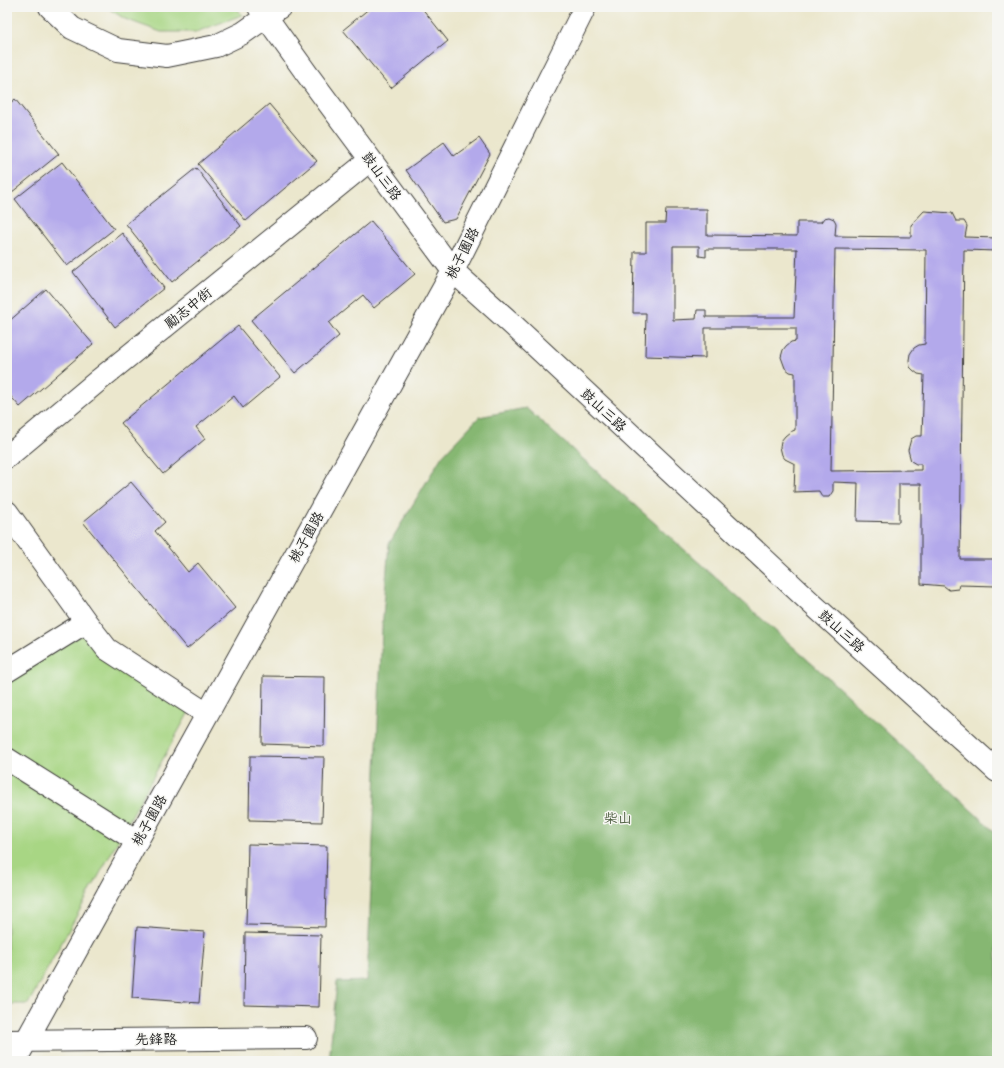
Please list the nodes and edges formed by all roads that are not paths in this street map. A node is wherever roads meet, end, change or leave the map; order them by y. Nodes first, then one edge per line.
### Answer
1 (50, 7) edge
2 (585, 7) edge
3 (269, 10) edge
4 (370, 160) junction
5 (453, 271) junction
6 (7, 457) edge
7 (7, 512) edge
8 (86, 622) junction
9 (7, 671) edge
10 (207, 714) junction
11 (7, 759) edge
12 (997, 771) edge
13 (137, 841) junction
14 (306, 1038) dead end
15 (17, 1040) edge
16 (15, 1061) edge

1 - 3 street
2 - 5 street, 桃子園路
3 - 4 street, 鼓山三路
4 - 5 street, 鼓山三路
4 - 6 street, 勵志中街
5 - 10 street, 桃子園路
5 - 12 street, 鼓山三路
7 - 8 street
8 - 9 street
8 - 10 street
10 - 13 street, 桃子園路
11 - 13 street
13 - 15 street, 桃子園路
14 - 15 street, 先鋒路
15 - 16 street, 桃子園路

